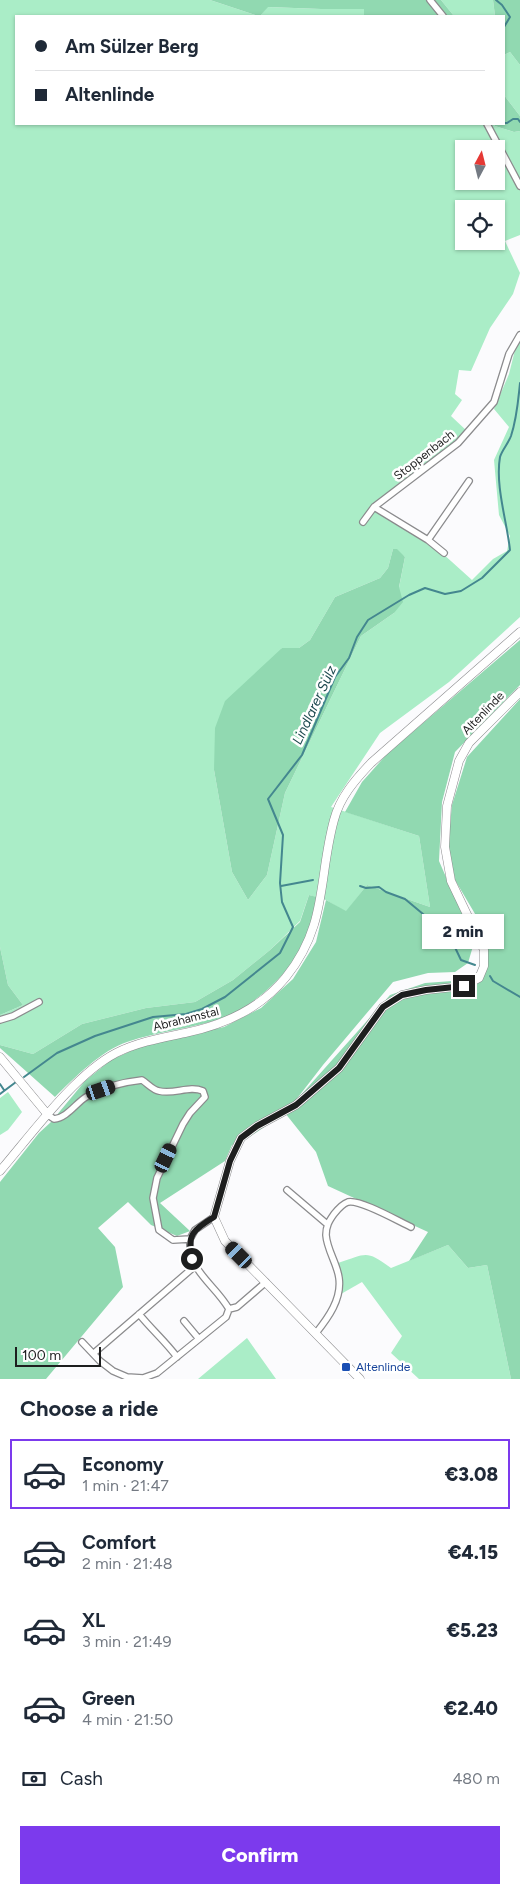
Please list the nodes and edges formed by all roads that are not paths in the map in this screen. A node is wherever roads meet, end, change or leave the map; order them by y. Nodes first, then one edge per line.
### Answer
1 (430, 0) edge
2 (442, 15) edge
3 (488, 125) edge
4 (520, 186) edge
5 (520, 335) edge
6 (469, 480) dead end
7 (374, 507) junction
8 (363, 522) dead end
9 (428, 540) junction
10 (444, 553) dead end
11 (520, 632) edge
12 (520, 692) edge
13 (39, 1002) dead end
14 (0, 1020) edge
15 (0, 1057) edge
16 (48, 1115) junction
17 (0, 1171) edge
18 (287, 1190) dead end
19 (214, 1217) junction
20 (327, 1224) junction
21 (411, 1228) dead end
22 (190, 1239) junction
23 (195, 1266) junction
24 (266, 1282) junction
25 (228, 1308) junction
26 (139, 1314) junction
27 (184, 1321) dead end
28 (316, 1333) junction
29 (199, 1339) junction
30 (82, 1342) dead end
31 (94, 1353) junction
32 (177, 1358) junction
33 (360, 1379) edge

1 - 2 street
3 - 4 street
5 - 7 street, Stoppenbach
6 - 9 street
7 - 8 street, Stoppenbach
7 - 9 street
9 - 10 street
11 - 16 street, Abrahamstal
12 - 19 street, Altenlinde
13 - 14 street
15 - 16 street
16 - 17 street, Abrahamstal
16 - 22 street
18 - 20 street
19 - 22 street
19 - 24 street
20 - 21 street
20 - 28 street
22 - 23 street
23 - 25 street
23 - 26 street
24 - 25 street
24 - 28 street
25 - 29 street
26 - 31 street
26 - 32 street
27 - 29 street
28 - 33 street
29 - 32 street
30 - 31 street
31 - 32 street

